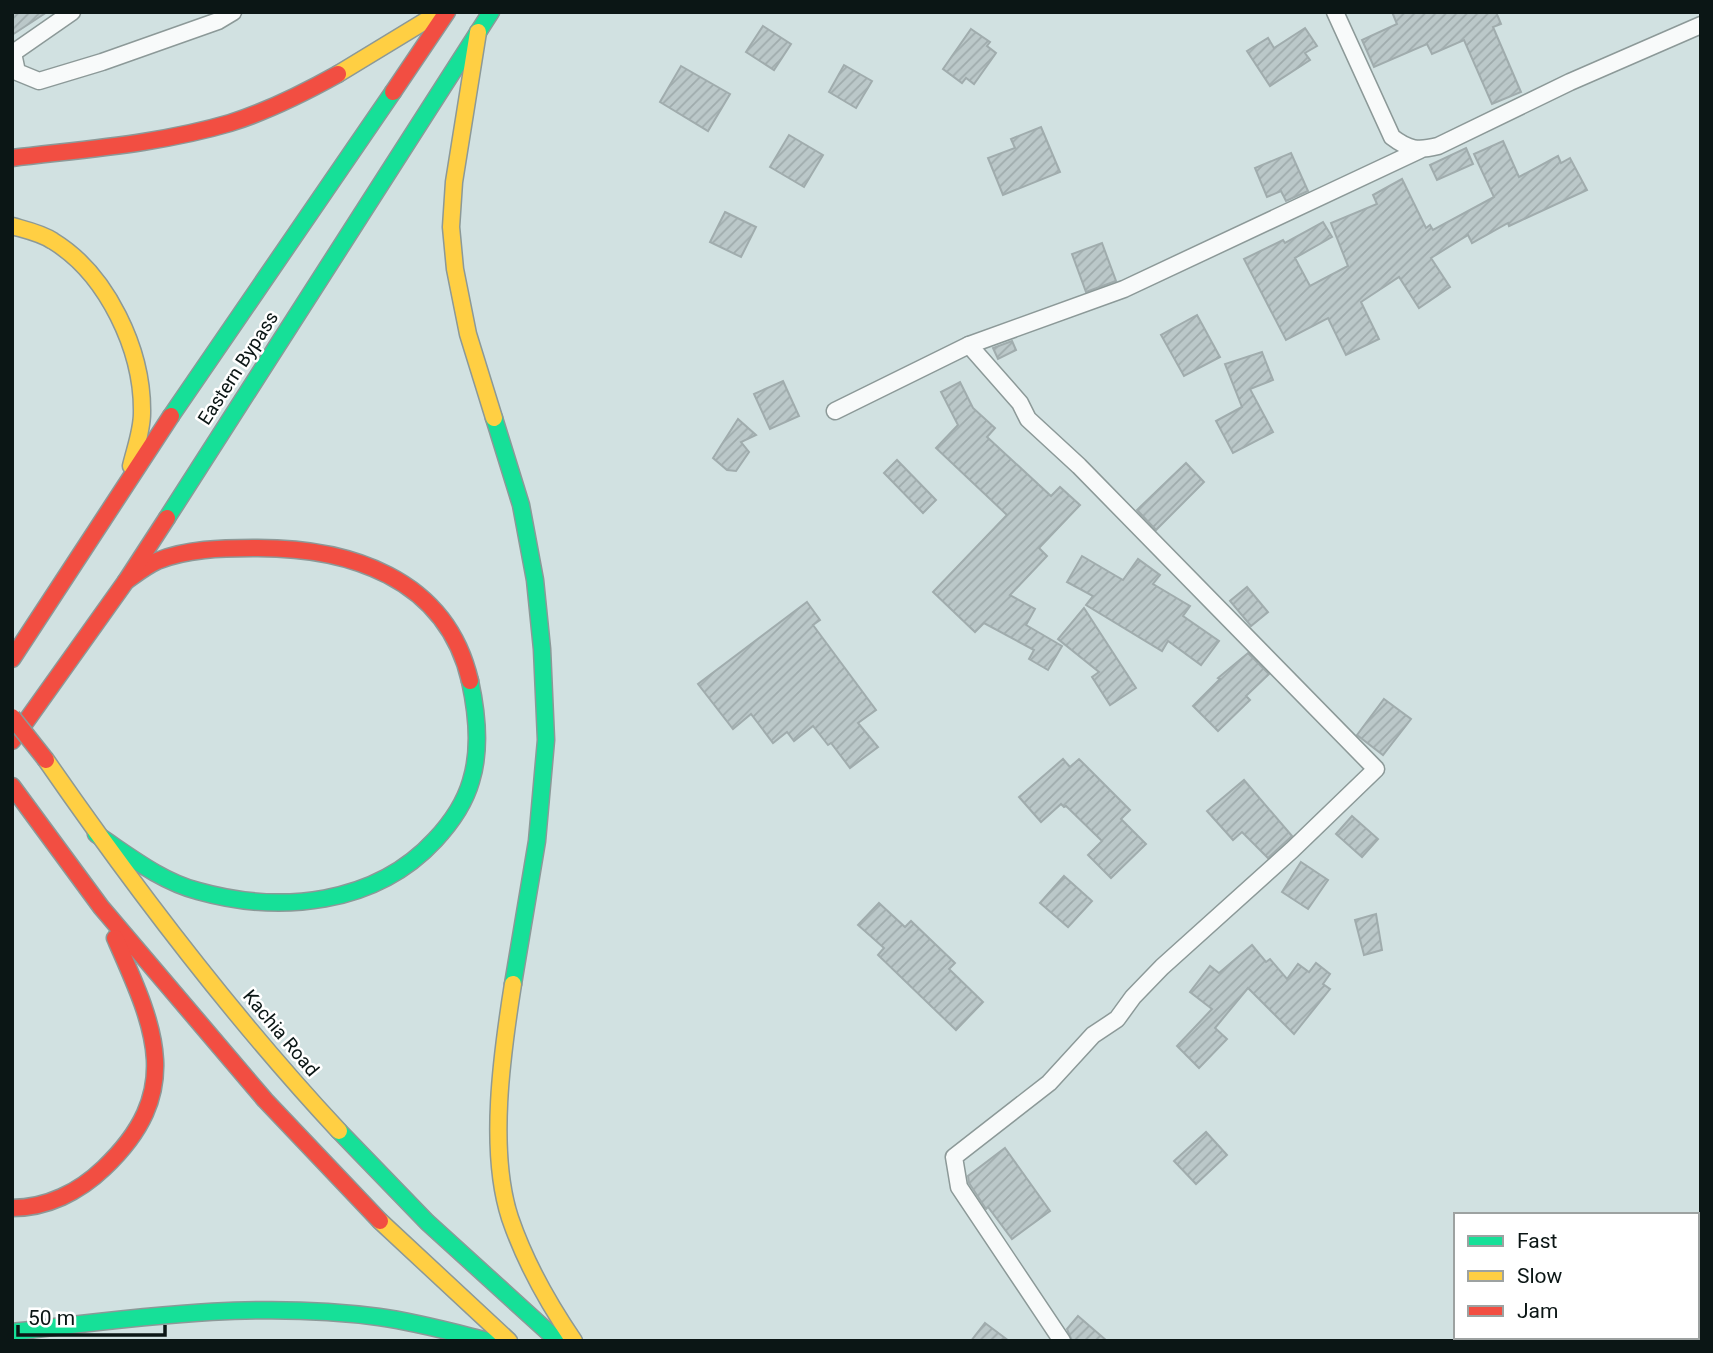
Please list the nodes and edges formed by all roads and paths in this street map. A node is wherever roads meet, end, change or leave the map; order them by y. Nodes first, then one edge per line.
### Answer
1 (72, 12) edge
2 (233, 12) edge
3 (440, 12) edge
4 (447, 12) edge
5 (491, 12) edge
6 (1335, 12) edge
7 (1701, 25) edge
8 (478, 32) junction
9 (13, 52) edge
10 (1420, 150) junction
11 (12, 158) edge
12 (12, 226) edge
13 (969, 345) junction
14 (835, 411) dead end
15 (129, 478) junction
16 (126, 581) junction
17 (12, 659) edge
18 (12, 716) edge
19 (12, 741) edge
20 (16, 791) edge
21 (96, 834) junction
22 (101, 907) junction
23 (12, 1208) edge
24 (12, 1332) edge
25 (488, 1341) edge
26 (509, 1341) edge
27 (558, 1341) edge
28 (574, 1341) edge
29 (1062, 1341) edge

1 - 9 street
2 - 9 street
3 - 11 highway
4 - 15 highway, Eastern Bypass
5 - 8 highway, Eastern Bypass
6 - 10 street
7 - 10 street
8 - 16 highway, Eastern Bypass
8 - 28 highway
10 - 13 street
12 - 15 highway
13 - 14 street
13 - 29 street
15 - 17 highway, Eastern Bypass
16 - 19 highway, Eastern Bypass
16 - 21 highway
18 - 21 highway, Kachia Road, bridge
20 - 22 highway
21 - 27 highway, Kachia Road
22 - 23 highway
22 - 26 highway
24 - 25 highway

